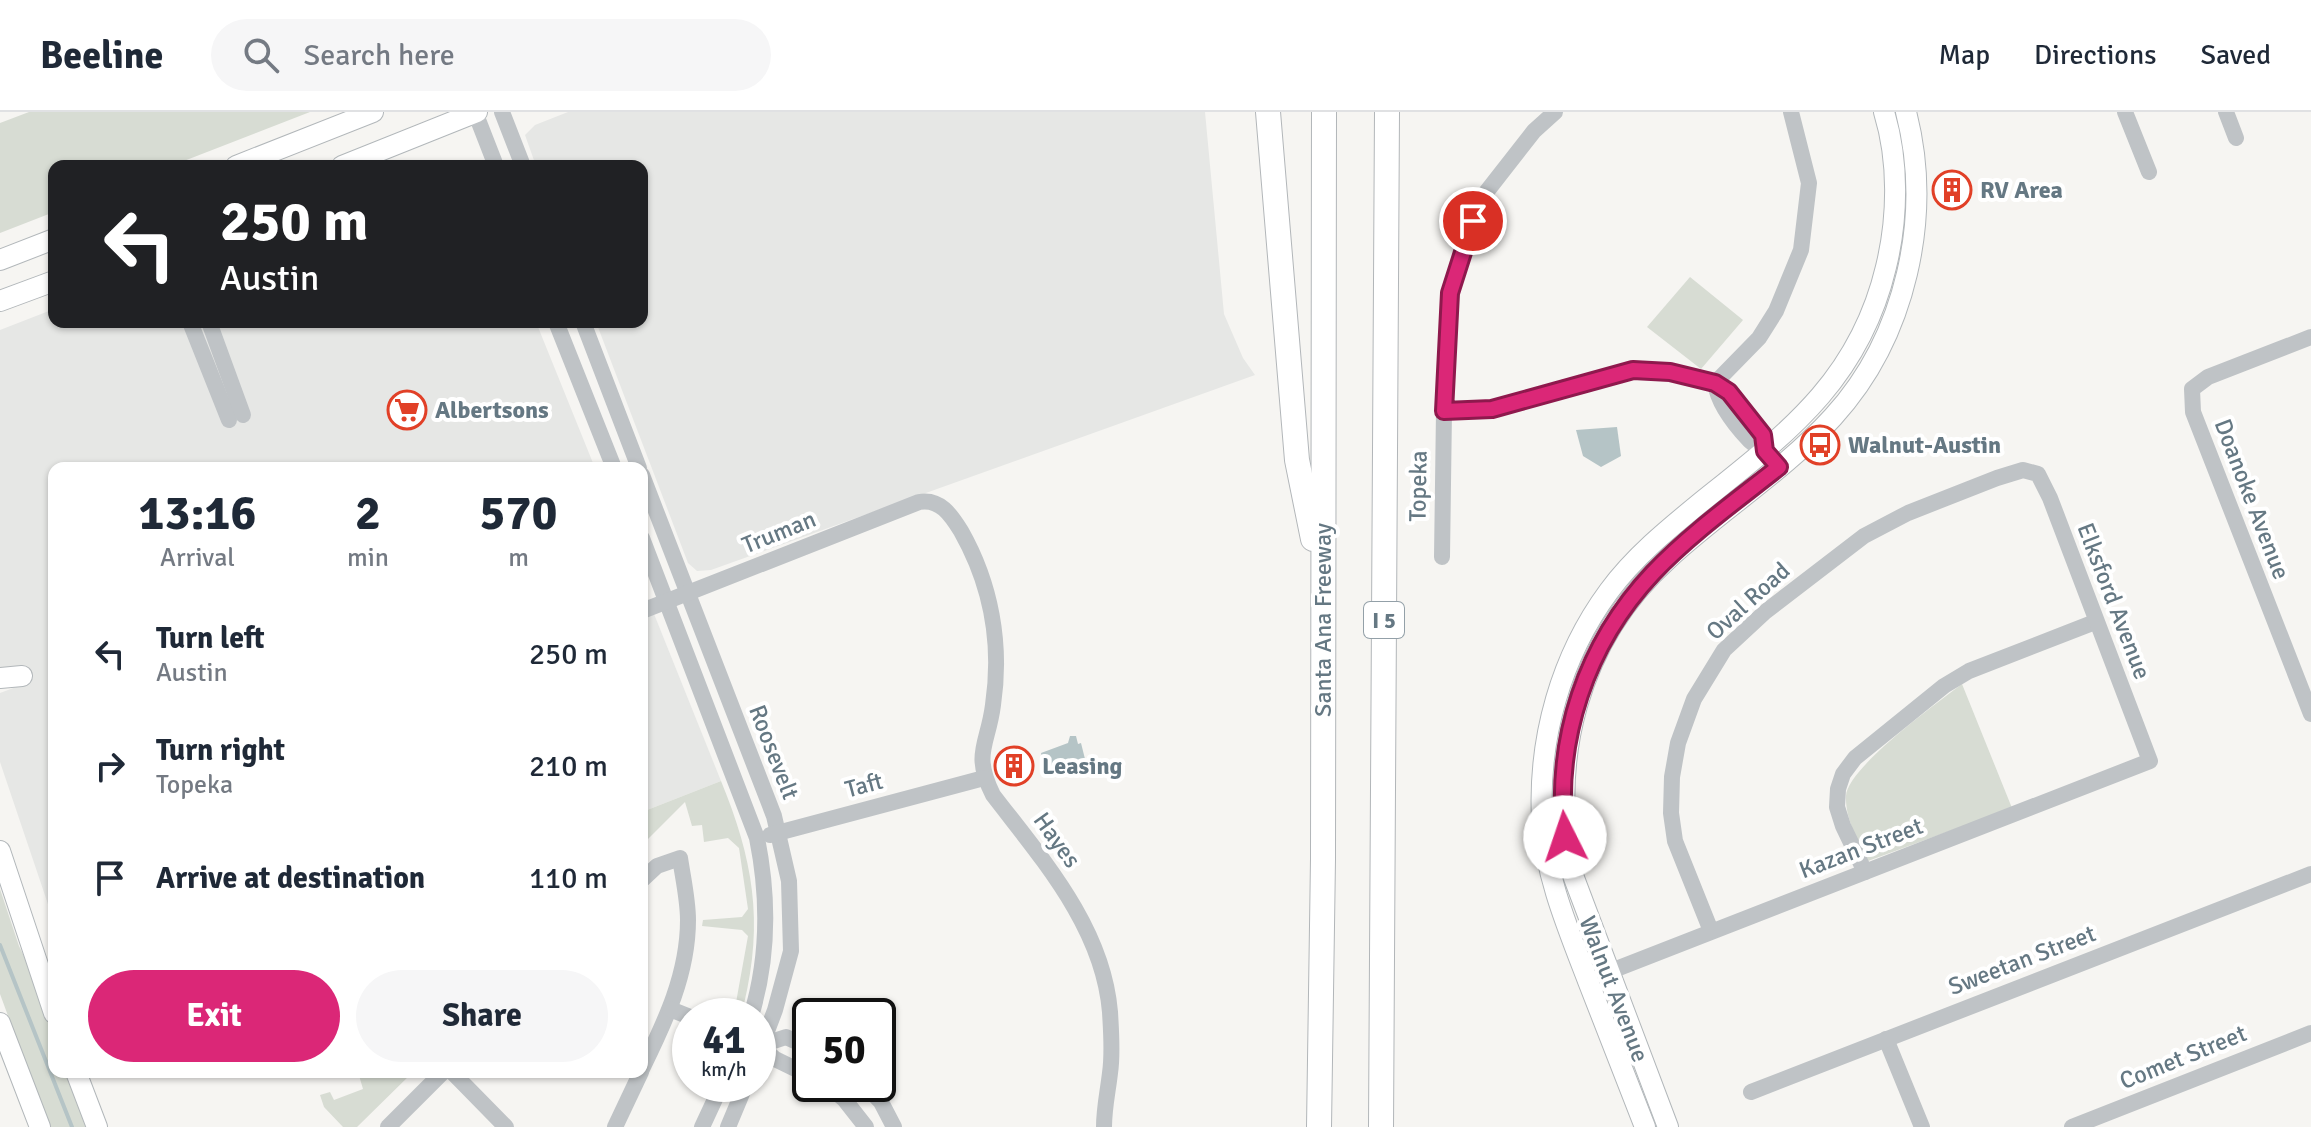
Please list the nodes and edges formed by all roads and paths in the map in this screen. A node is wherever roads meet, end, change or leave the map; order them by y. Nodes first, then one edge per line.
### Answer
1 (373, 112) edge
2 (476, 112) edge
3 (502, 112) edge
4 (1268, 112) edge
5 (1324, 112) edge
6 (1387, 112) edge
7 (1555, 112) edge
8 (1791, 112) edge
9 (1884, 112) edge
10 (1906, 112) edge
11 (2125, 112) edge
12 (2226, 112) edge
13 (2236, 138) dead end
14 (251, 160) edge
15 (357, 160) edge
16 (494, 160) edge
17 (521, 160) edge
18 (2149, 172) dead end
19 (48, 241) edge
20 (0, 260) edge
21 (48, 283) edge
22 (0, 301) edge
23 (193, 328) edge
24 (211, 328) edge
25 (558, 328) edge
26 (585, 328) edge
27 (2311, 337) edge
28 (600, 364) junction
29 (576, 374) junction
30 (1715, 383) junction
31 (1444, 411) junction
32 (1765, 451) junction
33 (612, 462) edge
34 (637, 462) edge
35 (1779, 467) junction
36 (2023, 470) joint
37 (648, 491) edge
38 (648, 553) edge
39 (1442, 557) dead end
40 (1609, 590) junction
41 (1323, 593) junction
42 (687, 594) junction
43 (668, 602) junction
44 (1625, 606) junction
45 (648, 609) edge
46 (2095, 622) junction
47 (22, 676) dead end
48 (0, 678) edge
49 (2311, 714) edge
50 (2150, 761) joint
51 (984, 778) junction
52 (779, 833) junction
53 (757, 838) junction
54 (1, 855) edge
55 (1865, 872) junction
56 (648, 874) edge
57 (2311, 874) edge
58 (1711, 931) junction
59 (1598, 976) junction
60 (48, 995) edge
61 (756, 998) edge
62 (776, 1006) edge
63 (670, 1009) joint
64 (0, 1023) edge
65 (2311, 1033) edge
66 (1886, 1039) junction
67 (648, 1056) edge
68 (78, 1078) edge
69 (437, 1078) edge
70 (458, 1078) edge
71 (638, 1078) edge
72 (1751, 1092) dead end
73 (714, 1102) edge
74 (738, 1102) edge
75 (846, 1102) edge
76 (881, 1102) edge
77 (40, 1127) edge
78 (97, 1127) edge
79 (388, 1127) edge
80 (506, 1127) edge
81 (615, 1127) edge
82 (702, 1127) edge
83 (728, 1127) edge
84 (866, 1127) edge
85 (894, 1127) edge
86 (1104, 1127) edge
87 (1319, 1127) edge
88 (1381, 1127) edge
89 (1645, 1127) edge
90 (1668, 1127) edge
91 (1922, 1127) edge
92 (2072, 1127) edge

1 - 14 main road
2 - 15 main road
2 - 16 street
3 - 17 street
4 - 41 highway
5 - 41 highway, Santa Ana Freeway
6 - 88 highway, I 5
7 - 31 street, Topeka
8 - 30 street
9 - 32 main road, Walnut Avenue
10 - 35 main road, Walnut Avenue
11 - 18 street
12 - 13 street
19 - 20 main road
21 - 22 main road
23 - 24 street
25 - 29 street
26 - 28 street
27 - 49 street, Doanoke Avenue
28 - 29 street
28 - 34 street
29 - 33 street
30 - 31 street
30 - 32 street
31 - 39 street, Topeka
32 - 35 street
32 - 40 main road, Walnut Avenue
35 - 44 main road, Walnut Avenue
36 - 46 street, Elksford Avenue
36 - 58 street, Oval Road
37 - 42 street, Roosevelt
38 - 43 street, Roosevelt
40 - 44 main road
40 - 59 main road, Walnut Avenue
41 - 87 highway, Santa Ana Freeway
42 - 43 street, Truman
42 - 51 street, Truman
42 - 52 street, Roosevelt
43 - 45 street, Truman
43 - 53 street, Roosevelt
44 - 59 main road, Walnut Avenue
46 - 50 street, Elksford Avenue
46 - 55 street
47 - 48 main road
50 - 55 street, Kazan Street
51 - 52 street, Taft
51 - 86 street, Hayes
52 - 53 street, Taft
52 - 62 street, Roosevelt
53 - 61 street, Roosevelt
54 - 60 main road
55 - 58 street, Kazan Street
56 - 63 street
57 - 66 street, Sweetan Street
58 - 59 street, Kazan Street
59 - 89 main road, Walnut Avenue
59 - 90 main road, Walnut Avenue
63 - 67 street
64 - 77 main road
65 - 92 street, Comet Street
66 - 72 street, Sweetan Street
66 - 91 street
68 - 78 main road
69 - 79 street
70 - 80 street
71 - 81 street
73 - 82 street
74 - 83 street
75 - 84 street
76 - 85 street

